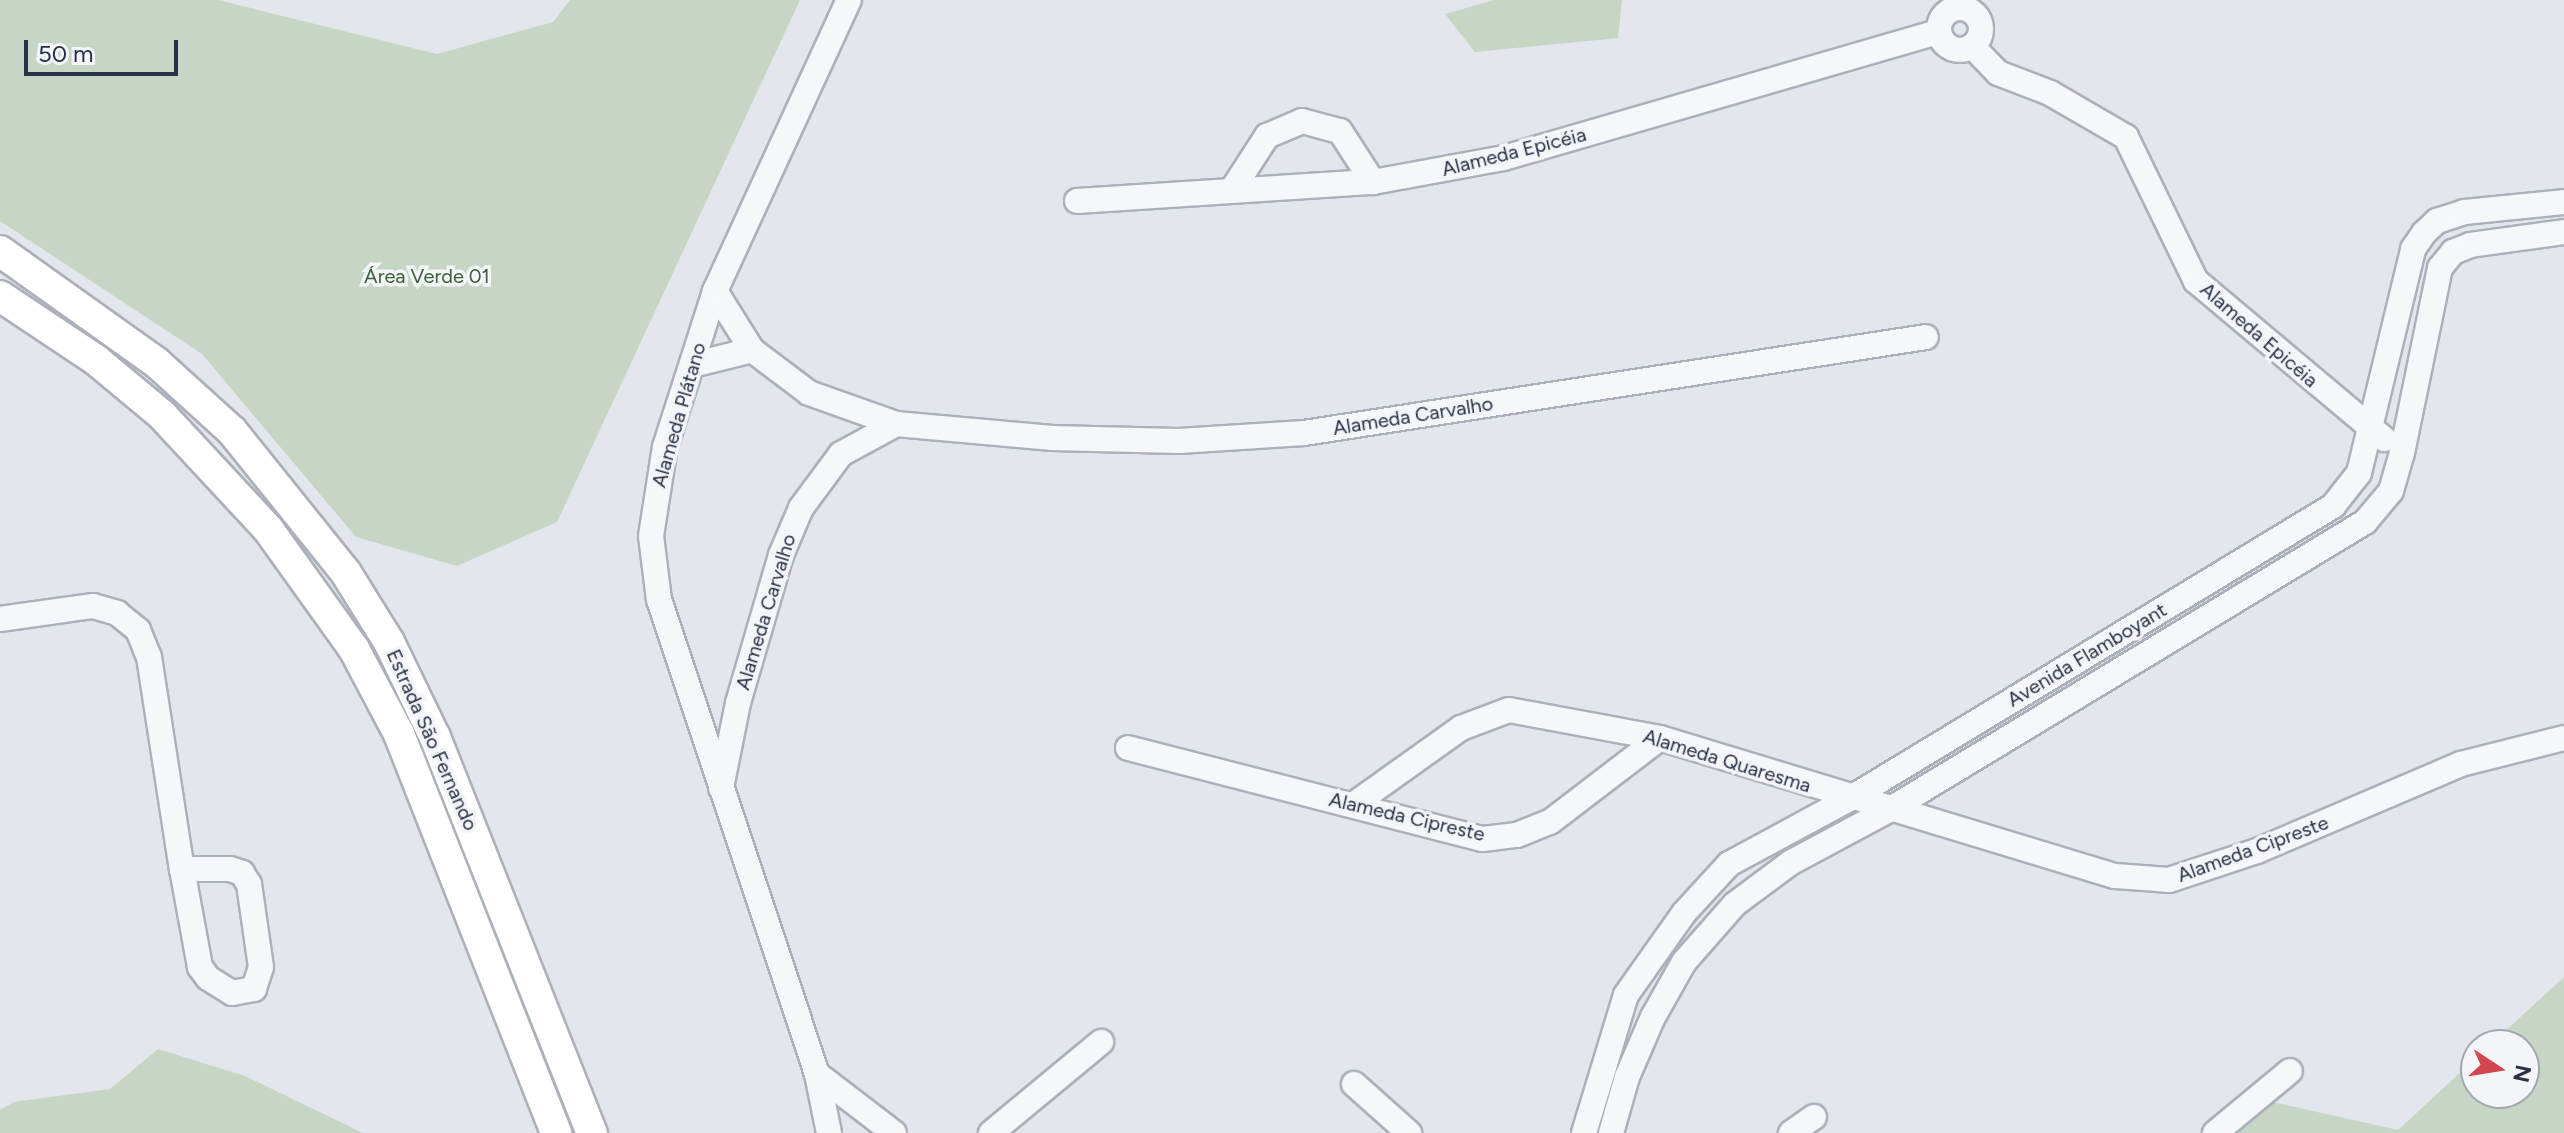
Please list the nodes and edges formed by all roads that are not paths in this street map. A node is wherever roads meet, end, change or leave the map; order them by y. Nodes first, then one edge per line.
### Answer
1 (849, 0) edge
2 (1973, 5) edge
3 (1939, 32) junction
4 (1972, 46) junction
5 (1373, 182) junction
6 (1234, 187) junction
7 (1077, 201) dead end
8 (2564, 202) edge
9 (2564, 232) edge
10 (0, 251) edge
11 (715, 291) junction
12 (0, 296) edge
13 (1926, 337) dead end
14 (752, 350) junction
15 (692, 365) junction
16 (844, 408) junction
17 (896, 424) junction
18 (2373, 431) junction
19 (2402, 453) junction
20 (841, 454) junction
21 (0, 619) edge
22 (738, 703) junction
23 (694, 708) junction
24 (1660, 738) junction
25 (2564, 738) edge
26 (1128, 748) dead end
27 (1934, 748) junction
28 (1951, 773) junction
29 (721, 788) junction
30 (1851, 798) junction
31 (1353, 805) junction
32 (1889, 810) junction
33 (182, 869) junction
34 (1101, 1042) dead end
35 (2290, 1071) dead end
36 (817, 1074) junction
37 (1354, 1084) dead end
38 (1814, 1117) dead end
39 (556, 1133) edge
40 (592, 1133) edge
41 (829, 1133) edge
42 (894, 1133) edge
43 (991, 1133) edge
44 (1409, 1133) edge
45 (1584, 1133) edge
46 (1611, 1133) edge
47 (1791, 1133) edge
48 (2215, 1133) edge

1 - 11 street, Alameda Plátano
2 - 3 street
2 - 4 street
3 - 4 street
3 - 5 street, Alameda Epicéia
4 - 18 street, Alameda Epicéia
5 - 6 street, Alameda Epicéia
5 - 6 street
6 - 7 street, Alameda Epicéia
8 - 18 street, Avenida Flamboyant
9 - 19 street, Avenida Flamboyant
10 - 40 main road, Estrada São Fernando
11 - 14 street, Alameda Carvalho
11 - 15 street, Alameda Plátano
12 - 39 main road, Estrada São Fernando
13 - 17 street, Alameda Carvalho
14 - 15 street
14 - 16 street, Alameda Carvalho
15 - 23 street, Alameda Plátano
16 - 17 street, Alameda Carvalho
16 - 20 street
17 - 20 street, Alameda Carvalho
18 - 19 street, Alameda Epicéia
18 - 27 street, Avenida Flamboyant
19 - 28 street, Avenida Flamboyant
20 - 22 street, Alameda Carvalho
21 - 33 street
22 - 23 street
22 - 29 street, Alameda Carvalho
23 - 29 street, Alameda Plátano
24 - 30 street, Alameda Quaresma
24 - 31 street, Alameda Quaresma
24 - 31 street, Alameda Cipreste
25 - 32 street, Alameda Cipreste
26 - 31 street, Alameda Cipreste
27 - 28 street
27 - 30 street, Avenida Flamboyant
28 - 32 street, Avenida Flamboyant
29 - 36 street, Alameda Plátano
30 - 32 street, Alameda Quaresma
30 - 45 street, Avenida Flamboyant
32 - 46 street, Avenida Flamboyant
33 - 33 street
34 - 43 street
35 - 48 street
36 - 41 street, Alameda Plátano
36 - 42 street
37 - 44 street
38 - 47 street

